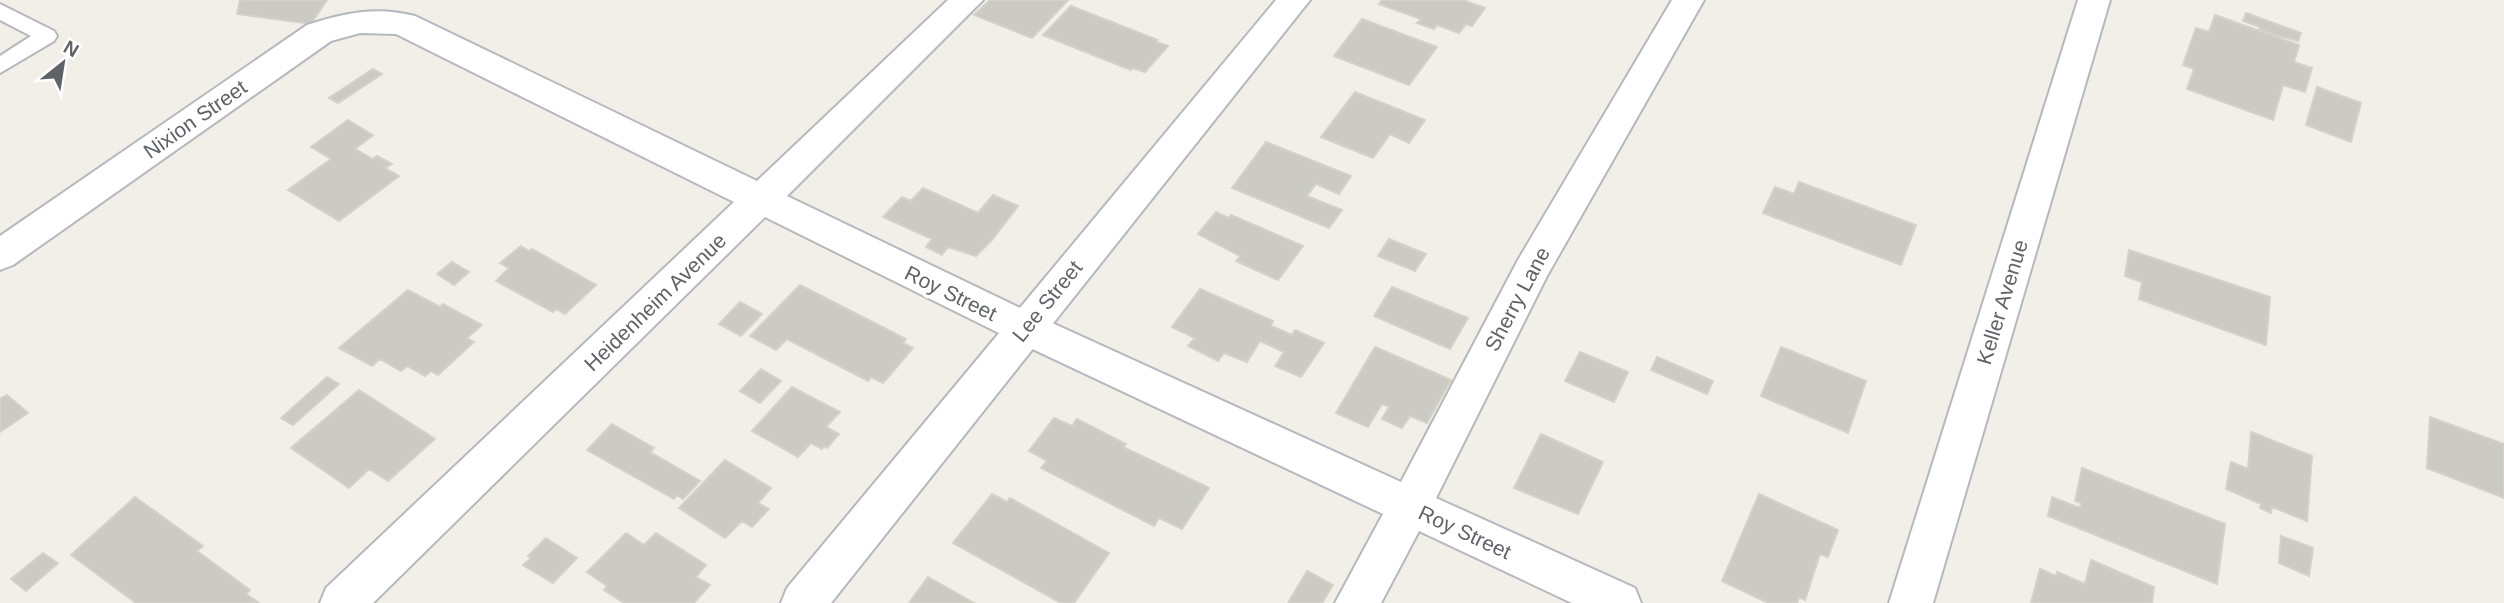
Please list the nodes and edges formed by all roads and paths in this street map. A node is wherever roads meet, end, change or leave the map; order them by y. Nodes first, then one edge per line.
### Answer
1 (967, 0) edge
2 (1294, 0) edge
3 (1688, 0) edge
4 (2094, 0) edge
5 (0, 11) edge
6 (402, 24) joint
7 (0, 66) edge
8 (761, 201) junction
9 (0, 255) edge
10 (1025, 328) junction
11 (1410, 506) junction
12 (342, 603) edge
13 (803, 603) edge
14 (1357, 603) edge
15 (1619, 603) edge
16 (1910, 603) edge

1 - 8 street, Heidenheim Avenue
2 - 10 street, Lee Street
3 - 11 street, Sherry Lane
4 - 16 street, Keller Avenue
5 - 7 lane
6 - 8 street, Roy Street
6 - 9 street, Nixion Street
8 - 10 street, Roy Street
8 - 12 street, Heidenheim Avenue
10 - 11 street, Roy Street
10 - 13 street, Lee Street
11 - 14 street, Sherry Lane
11 - 15 street, Roy Street

